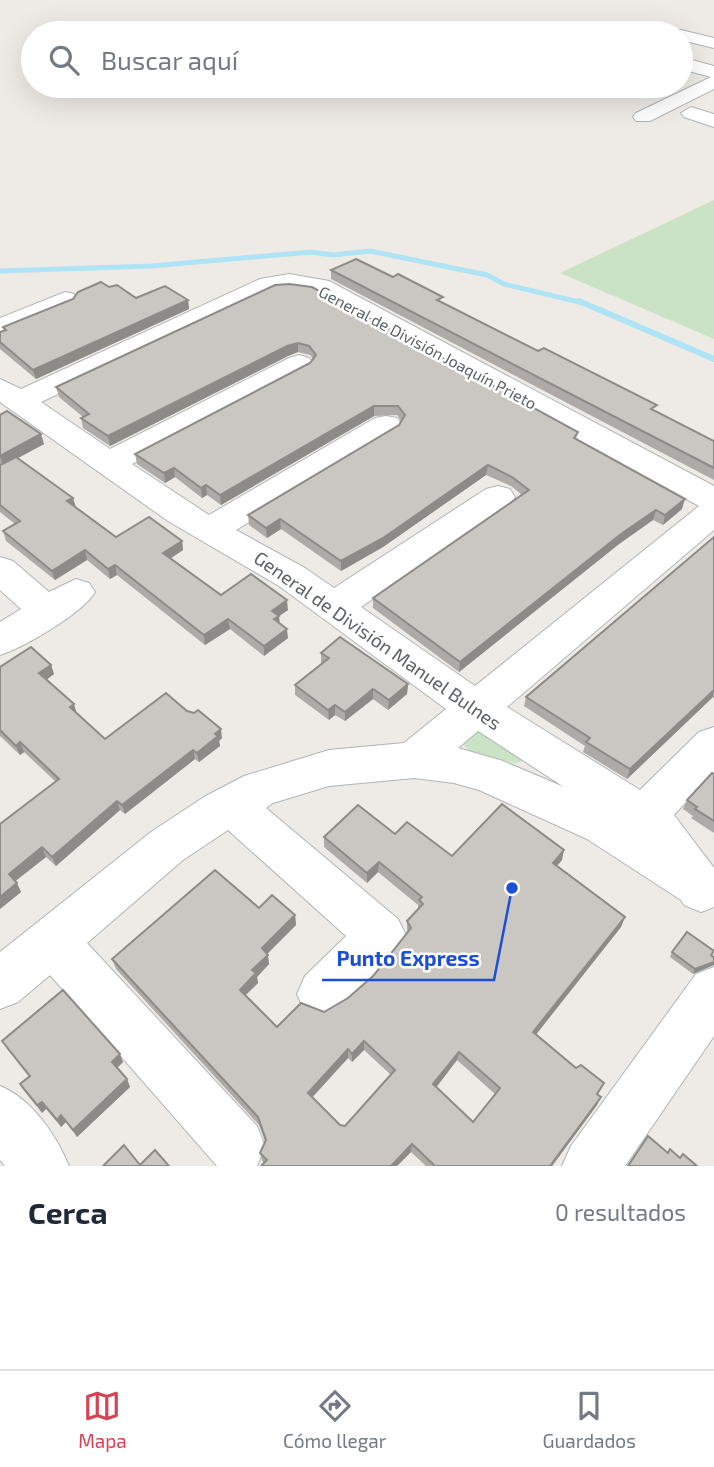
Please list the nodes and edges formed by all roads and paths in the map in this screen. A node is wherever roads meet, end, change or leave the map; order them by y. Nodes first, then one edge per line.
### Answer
1 (693, 38) edge
2 (714, 43) edge
3 (693, 66) edge
4 (714, 72) edge
5 (714, 82) edge
6 (676, 98) edge
7 (688, 105) junction
8 (643, 117) dead end
9 (714, 121) edge
10 (65, 300) edge
11 (0, 328) edge
12 (299, 364) dead end
13 (10, 394) edge
14 (386, 425) dead end
15 (109, 463) junction
16 (498, 497) dead end
17 (714, 500) edge
18 (714, 512) edge
19 (208, 531) junction
20 (0, 570) edge
21 (334, 607) junction
22 (0, 641) edge
23 (476, 708) junction
24 (714, 744) edge
25 (414, 760) junction
26 (231, 805) junction
27 (643, 816) junction
28 (708, 894) edge
29 (52, 941) junction
30 (0, 984) edge
31 (713, 992) edge
32 (323, 994) dead end
33 (0, 1114) edge
34 (237, 1146) dead end
35 (40, 1166) edge
36 (591, 1166) edge

1 - 2 street
3 - 4 street
5 - 7 street
6 - 7 street
7 - 8 street
7 - 9 street
10 - 11 street
12 - 15 street
13 - 15 street, General de División Manuel Bulnes
13 - 17 street, General de División Joaquín Prieto
14 - 19 street
15 - 19 street, General de División Manuel Bulnes
16 - 21 street
18 - 23 street
19 - 21 street, General de División Manuel Bulnes
20 - 22 street
21 - 23 street, General de División Manuel Bulnes
23 - 25 street
23 - 27 street, General de División Manuel Bulnes
24 - 27 street
25 - 26 street
25 - 28 street
26 - 29 street
26 - 32 street
27 - 28 street, General de División Manuel Bulnes
29 - 30 street
29 - 34 street
31 - 36 street
33 - 35 street

